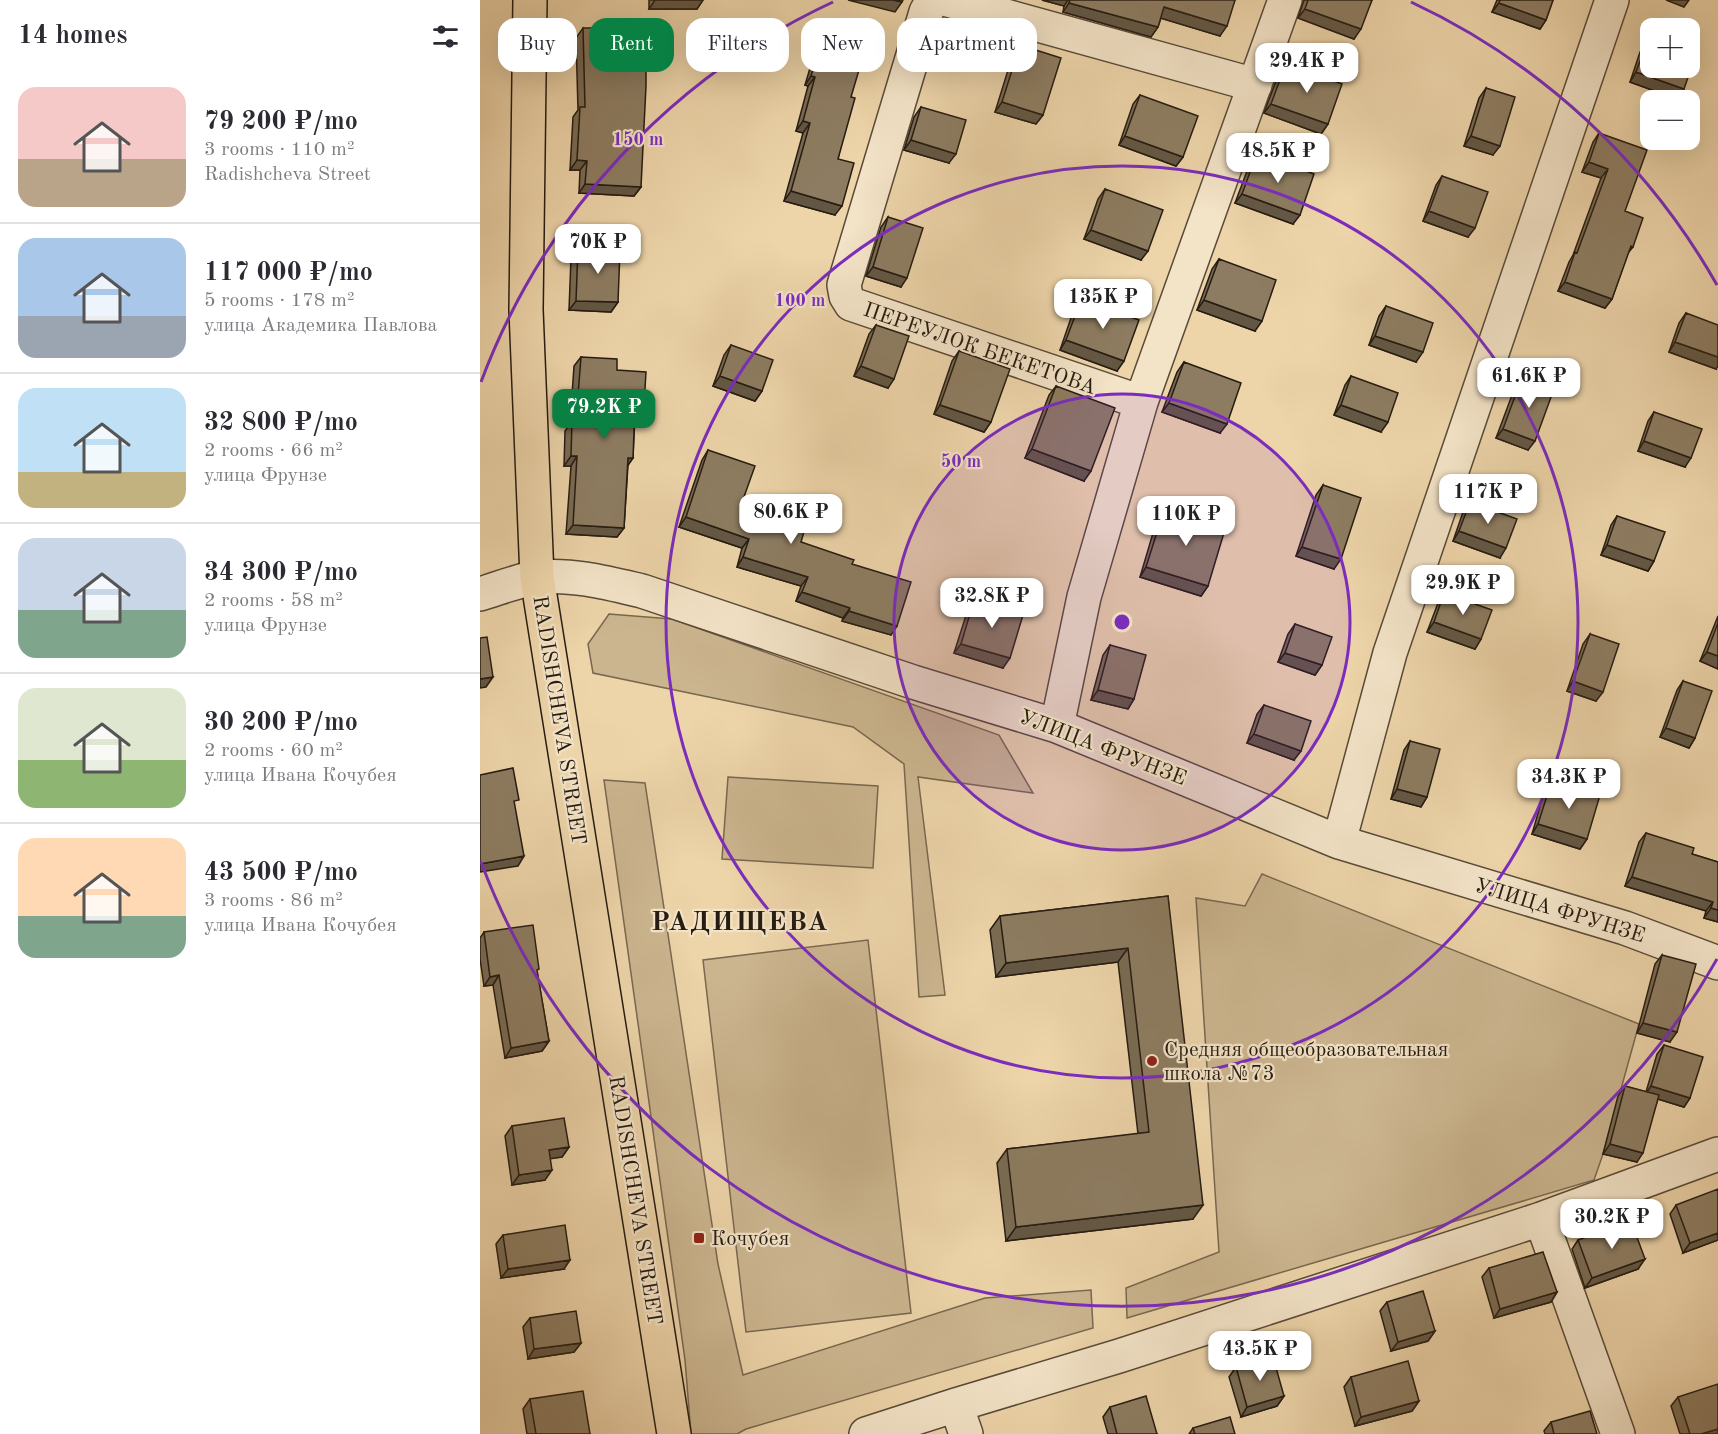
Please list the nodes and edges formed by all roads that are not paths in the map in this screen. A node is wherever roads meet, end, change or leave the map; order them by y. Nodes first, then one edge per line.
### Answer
1 (530, 0) edge
2 (936, 0) edge
3 (948, 0) edge
4 (1286, 0) edge
5 (1612, 0) edge
6 (1255, 85) junction
7 (1141, 402) junction
8 (537, 577) junction
9 (480, 594) edge
10 (1057, 726) junction
11 (1339, 842) junction
12 (1718, 963) edge
13 (1718, 1154) edge
14 (1541, 1219) junction
15 (961, 1419) edge
16 (674, 1434) edge
17 (866, 1434) edge
18 (1618, 1434) edge

1 - 8 main road, RADISHCHEVA STREET
2 - 7 street, ПЕРЕУЛОК БЕКЕТОВА
3 - 6 street
4 - 6 street
5 - 11 street
6 - 7 street
7 - 10 street
8 - 9 street, УЛИЦА ФРУНЗЕ
8 - 10 street, УЛИЦА ФРУНЗЕ
8 - 16 main road, RADISHCHEVA STREET
10 - 11 street, УЛИЦА ФРУНЗЕ
11 - 12 street, УЛИЦА ФРУНЗЕ
13 - 14 street
14 - 15 street
14 - 18 street
15 - 17 street

